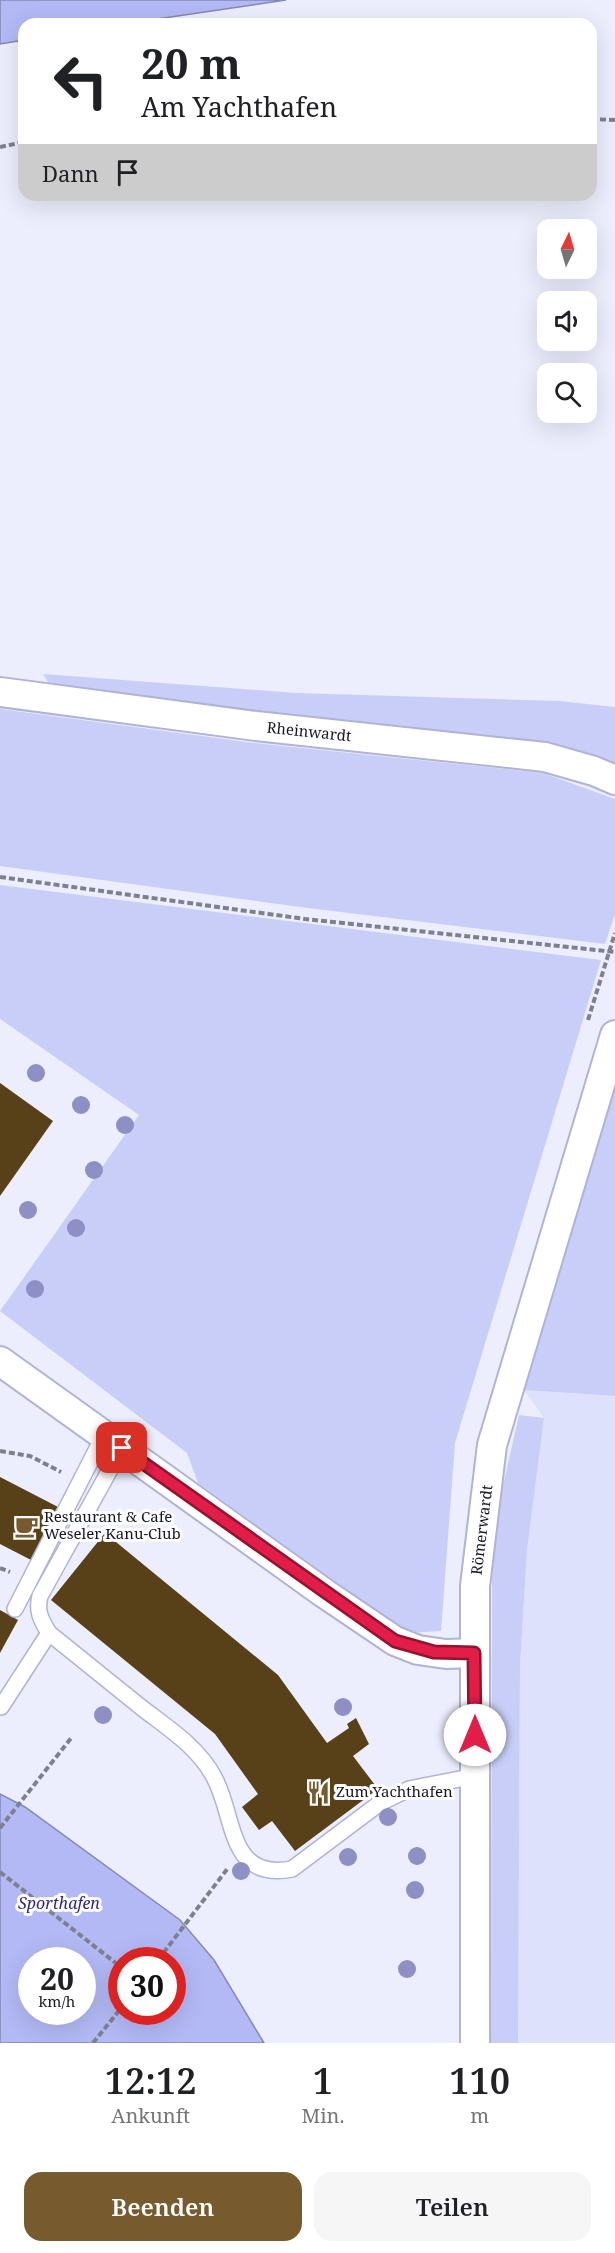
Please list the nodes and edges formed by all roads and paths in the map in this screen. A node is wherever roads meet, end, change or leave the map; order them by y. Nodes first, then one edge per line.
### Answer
1 (597, 119) edge
2 (615, 120) edge
3 (18, 143) edge
4 (0, 147) edge
5 (0, 692) edge
6 (615, 780) edge
7 (0, 877) edge
8 (615, 952) edge
9 (615, 1035) edge
10 (0, 1361) edge
11 (113, 1442) junction
12 (0, 1451) edge
13 (81, 1482) junction
14 (15, 1609) dead end
15 (49, 1633) junction
16 (474, 1653) junction
17 (1, 1707) edge
18 (72, 1737) dead end
19 (475, 1776) junction
20 (0, 1828) edge
21 (234, 1860) dead end
22 (0, 1872) edge
23 (168, 1947) edge
24 (108, 1957) edge
25 (108, 2024) edge
26 (93, 2043) edge
27 (475, 2043) edge

1 - 2 path
3 - 4 path
5 - 6 street, Rheinwardt
7 - 8 path
9 - 16 street, Römerwardt
10 - 11 street
11 - 13 lane
11 - 15 lane
11 - 16 street
12 - 13 path
13 - 14 lane
15 - 17 lane
15 - 19 lane
16 - 19 street, Römerwardt
18 - 20 path
19 - 27 street, Römerwardt
21 - 23 path
22 - 24 path
25 - 26 path

